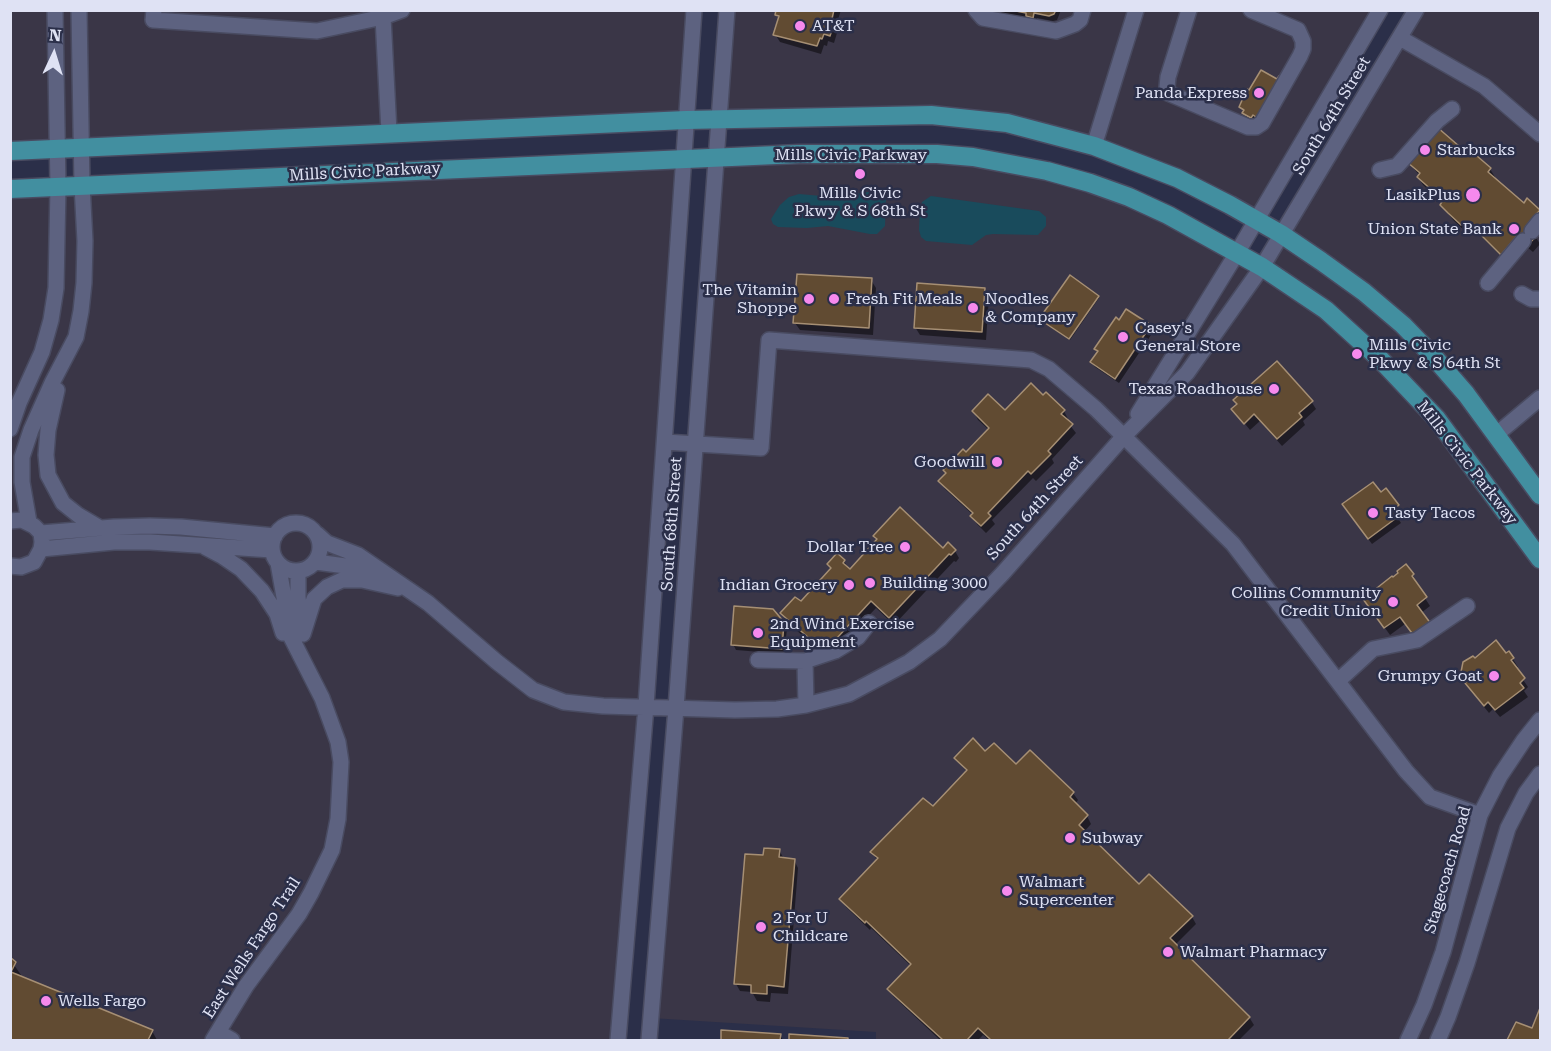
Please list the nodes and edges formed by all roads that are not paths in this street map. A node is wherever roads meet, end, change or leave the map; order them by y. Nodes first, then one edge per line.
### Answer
1 (55, 10) edge
2 (79, 10) edge
3 (154, 10) edge
4 (402, 10) edge
5 (694, 10) edge
6 (727, 10) edge
7 (976, 10) edge
8 (1083, 10) edge
9 (1136, 10) edge
10 (1189, 10) edge
11 (1251, 10) edge
12 (1380, 10) edge
13 (1416, 10) edge
14 (383, 17) junction
15 (1400, 38) junction
16 (1452, 108) dead end
17 (720, 119) junction
18 (686, 120) junction
19 (389, 132) junction
20 (1540, 133) edge
21 (1094, 146) junction
22 (82, 148) junction
23 (57, 149) junction
24 (10, 151) edge
25 (718, 157) junction
26 (685, 158) junction
27 (1380, 170) dead end
28 (82, 186) junction
29 (58, 187) junction
30 (10, 189) edge
31 (1256, 220) junction
32 (1532, 231) edge
33 (1281, 234) junction
34 (1237, 253) junction
35 (1262, 267) junction
36 (1488, 283) dead end
37 (1522, 294) dead end
38 (1540, 300) edge
39 (64, 361) junction
40 (1540, 398) edge
41 (19, 403) junction
42 (10, 421) edge
43 (10, 429) edge
44 (1497, 434) junction
45 (1124, 436) junction
46 (664, 442) junction
47 (696, 444) junction
48 (1540, 495) edge
49 (11, 519) edge
50 (35, 528) junction
51 (100, 528) junction
52 (316, 534) junction
53 (196, 544) junction
54 (41, 549) junction
55 (275, 550) junction
56 (1540, 559) edge
57 (316, 562) junction
58 (10, 566) edge
59 (298, 572) junction
60 (409, 591) junction
61 (1467, 606) dead end
62 (869, 623) dead end
63 (303, 634) junction
64 (758, 660) dead end
65 (805, 661) junction
66 (308, 669) junction
67 (1338, 681) junction
68 (806, 705) junction
69 (646, 706) junction
70 (676, 708) junction
71 (1540, 720) edge
72 (1540, 774) edge
73 (1480, 816) junction
74 (1473, 845) junction
75 (1500, 853) junction
76 (215, 1036) edge
77 (232, 1041) edge
78 (618, 1041) edge
79 (649, 1041) edge
80 (1408, 1041) edge
81 (1438, 1041) edge

1 - 23 street
2 - 22 street
3 - 14 street
4 - 14 street
5 - 18 street, South 68th Street
6 - 17 street, South 68th Street
7 - 8 street
9 - 21 street
10 - 11 street
12 - 31 street, South 64th Street
13 - 15 street, South 64th Street
14 - 19 street
15 - 20 street
15 - 33 street, South 64th Street
16 - 27 street
17 - 18 main road
17 - 21 main road
17 - 25 street, South 68th Street
18 - 19 main road
18 - 26 street, South 68th Street
19 - 22 main road
21 - 31 main road
22 - 23 main road
22 - 28 street
23 - 24 main road
23 - 29 street
25 - 26 main road, Mills Civic Parkway
25 - 34 main road, Mills Civic Parkway
25 - 47 street, South 68th Street
26 - 28 main road, Mills Civic Parkway
26 - 46 street, South 68th Street
28 - 29 main road, Mills Civic Parkway
28 - 39 street
29 - 30 main road, Mills Civic Parkway
29 - 41 street
31 - 33 main road
31 - 34 street, South 64th Street
32 - 36 street
33 - 35 street, South 64th Street
33 - 44 main road
34 - 35 main road, Mills Civic Parkway
34 - 45 street, South 64th Street
35 - 45 street, South 64th Street
35 - 56 main road, Mills Civic Parkway
37 - 38 street
39 - 50 street
39 - 51 street
40 - 44 street
41 - 42 street
41 - 43 street
44 - 48 main road
45 - 47 street
45 - 67 street
45 - 68 street, South 64th Street
46 - 47 street
46 - 69 street, South 68th Street
47 - 70 street, South 68th Street
49 - 50 street
50 - 51 street
50 - 54 street
51 - 55 street
52 - 55 street
52 - 57 street
52 - 60 street
53 - 54 street
53 - 55 street
53 - 66 street
54 - 58 street
55 - 59 street
55 - 66 street, East Wells Fargo Trail
57 - 59 street
57 - 60 street
59 - 63 street, East Wells Fargo Trail
60 - 63 street
60 - 69 street, South 64th Street
61 - 67 street
62 - 65 street
63 - 66 street, East Wells Fargo Trail
64 - 65 street
65 - 68 street
66 - 76 street, East Wells Fargo Trail
67 - 73 street
68 - 70 street, South 64th Street
69 - 70 street, South 64th Street
69 - 78 street, South 68th Street
70 - 79 street, South 68th Street
71 - 73 street, Stagecoach Road
72 - 75 street
73 - 74 street, Stagecoach Road
74 - 75 street
74 - 80 street, Stagecoach Road
75 - 81 street
76 - 77 street

